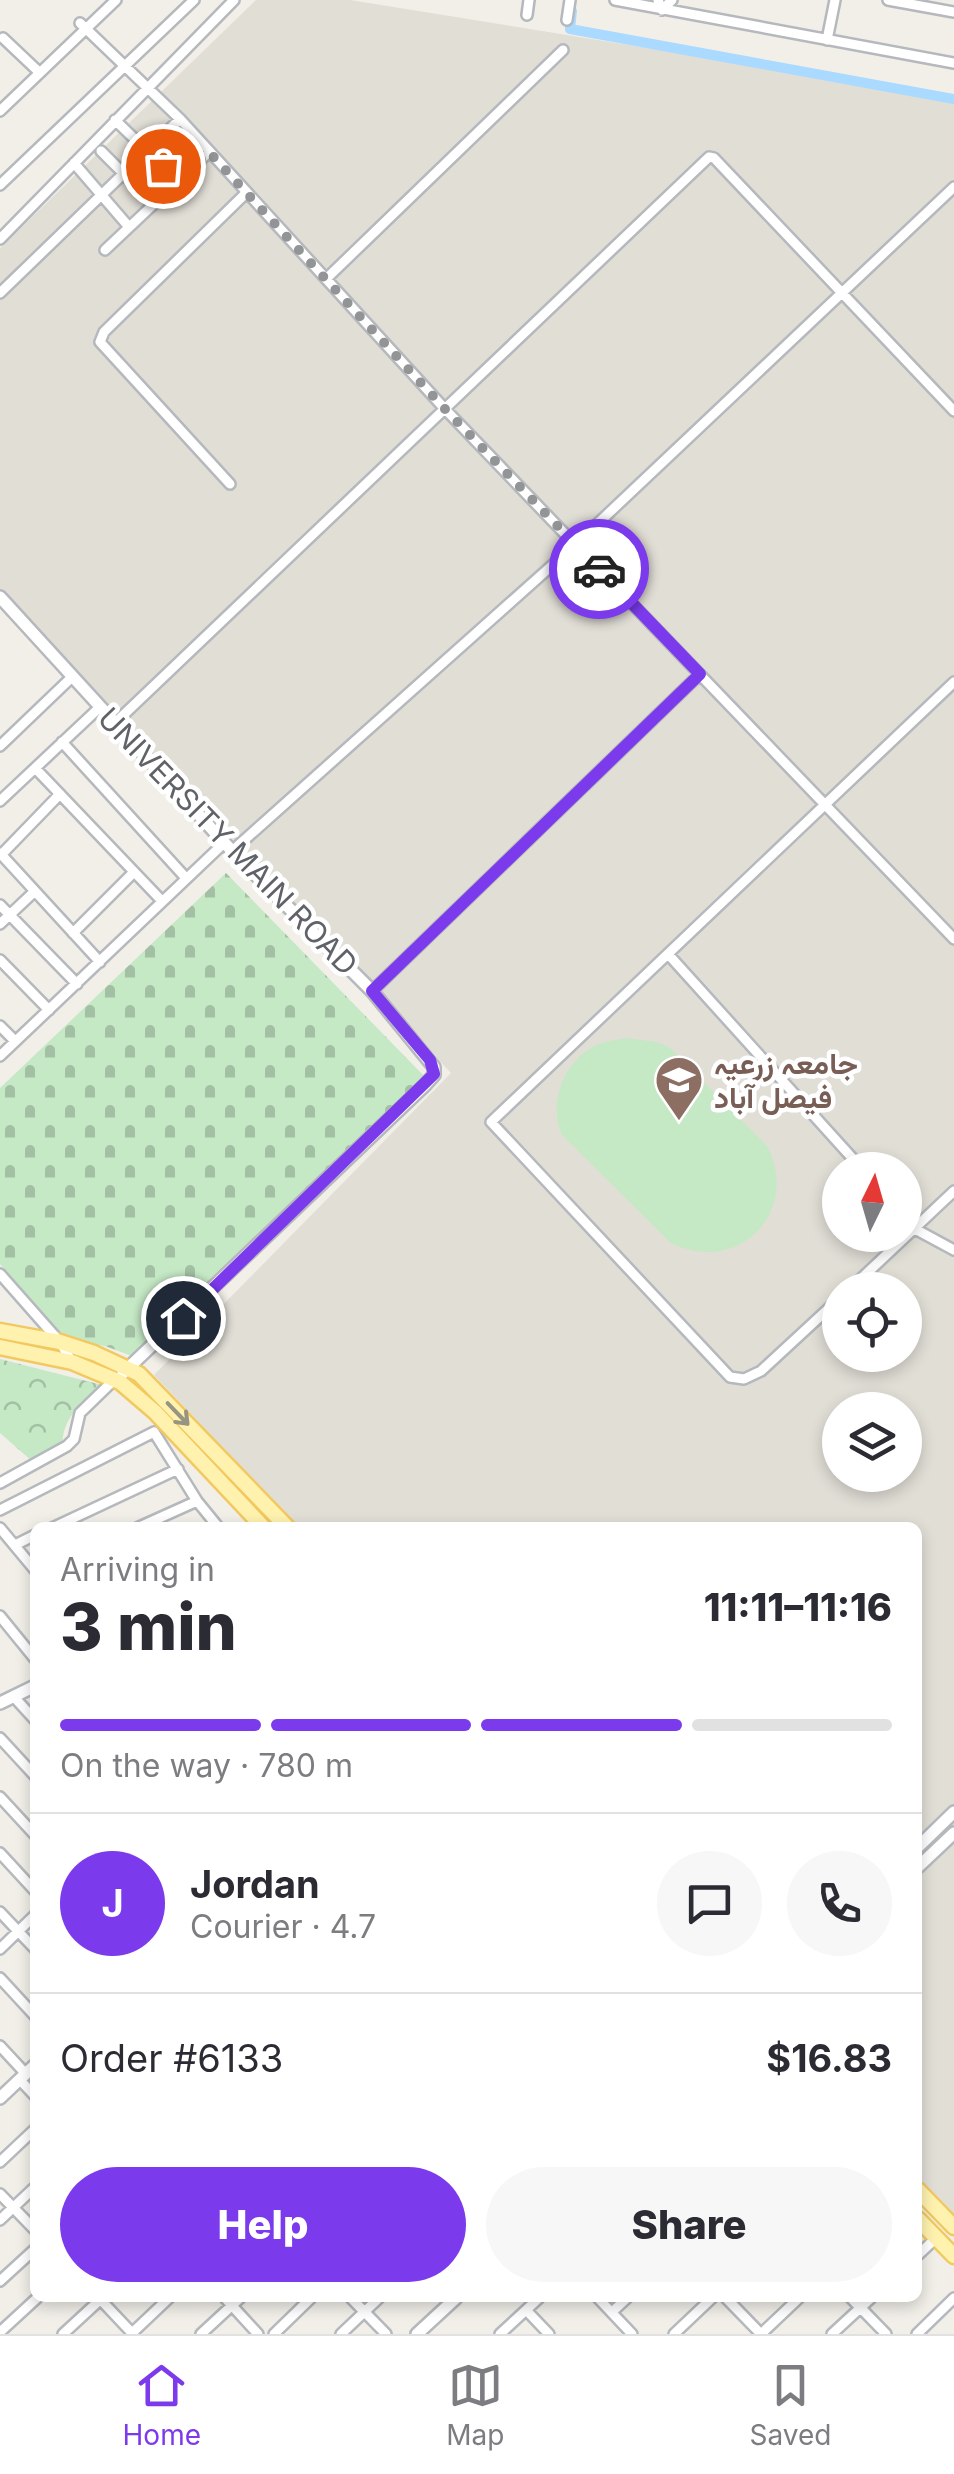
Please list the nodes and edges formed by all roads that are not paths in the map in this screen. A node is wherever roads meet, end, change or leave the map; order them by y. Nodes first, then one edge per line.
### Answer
1 (116, 0) edge
2 (194, 0) edge
3 (234, 0) edge
4 (530, 0) edge
5 (570, 0) edge
6 (615, 0) edge
7 (672, 0) edge
8 (836, 0) edge
9 (888, 0) edge
10 (660, 5) edge
11 (954, 12) edge
12 (527, 15) dead end
13 (567, 20) dead end
14 (83, 26) junction
15 (1, 38) edge
16 (827, 40) junction
17 (563, 50) dead end
18 (954, 62) edge
19 (124, 68) junction
20 (40, 73) junction
21 (147, 88) junction
22 (0, 111) edge
23 (180, 119) junction
24 (116, 120) junction
25 (101, 150) dead end
26 (147, 151) junction
27 (209, 152) junction
28 (74, 163) junction
29 (124, 174) junction
30 (178, 182) junction
31 (0, 185) edge
32 (954, 187) edge
33 (246, 194) junction
34 (102, 195) junction
35 (154, 204) junction
36 (129, 228) junction
37 (0, 239) edge
38 (105, 250) dead end
39 (326, 279) junction
40 (0, 294) edge
41 (842, 294) junction
42 (444, 408) junction
43 (954, 411) edge
44 (230, 484) dead end
45 (576, 544) junction
46 (0, 596) edge
47 (700, 674) junction
48 (72, 677) junction
49 (954, 682) edge
50 (100, 707) junction
51 (114, 723) junction
52 (62, 742) junction
53 (0, 746) edge
54 (35, 768) junction
55 (60, 794) junction
56 (0, 801) edge
57 (824, 804) junction
58 (228, 847) junction
59 (1, 854) edge
60 (134, 872) junction
61 (186, 878) junction
62 (35, 892) junction
63 (162, 901) junction
64 (0, 905) edge
65 (10, 915) junction
66 (0, 924) edge
67 (73, 933) junction
68 (954, 939) edge
69 (668, 954) junction
70 (0, 960) edge
71 (100, 962) junction
72 (76, 984) junction
73 (372, 991) junction
74 (49, 1010) junction
75 (0, 1026) edge
76 (15, 1041) junction
77 (0, 1056) edge
78 (847, 1152) edge
79 (954, 1191) edge
80 (922, 1223) edge
81 (922, 1232) edge
82 (954, 1250) edge
83 (891, 1252) edge
84 (869, 1272) edge
85 (0, 1274) edge
86 (822, 1315) edge
87 (0, 1331) edge
88 (60, 1342) junction
89 (0, 1347) edge
90 (72, 1362) junction
91 (129, 1369) junction
92 (115, 1379) junction
93 (178, 1469) junction
94 (0, 1483) edge
95 (198, 1501) junction
96 (0, 1510) edge
97 (65, 1522) edge
98 (151, 1522) edge
99 (214, 1522) edge
100 (258, 1522) edge
101 (282, 1522) edge
102 (0, 1528) edge
103 (30, 1537) edge
104 (15, 1544) junction
105 (30, 1564) edge
106 (0, 1616) edge
107 (30, 1653) edge
108 (30, 1688) edge
109 (5, 1699) edge
110 (30, 1716) edge
111 (0, 1738) edge
112 (30, 1771) edge
113 (0, 1796) edge
114 (954, 1812) edge
115 (942, 1824) junction
116 (30, 1829) edge
117 (953, 1834) edge
118 (922, 1843) edge
119 (0, 1853) edge
120 (922, 1863) edge
121 (30, 1886) edge
122 (0, 1912) edge
123 (30, 1920) edge
124 (19, 1932) junction
125 (30, 1944) edge
126 (0, 1949) edge
127 (0, 1978) edge
128 (30, 2011) edge
129 (0, 2046) edge
130 (27, 2073) edge
131 (0, 2098) edge
132 (30, 2134) edge
133 (0, 2162) edge
134 (30, 2192) edge
135 (0, 2194) edge
136 (922, 2194) edge
137 (13, 2207) junction
138 (0, 2220) edge
139 (922, 2223) edge
140 (30, 2225) edge
141 (954, 2227) edge
142 (936, 2238) junction
143 (922, 2250) edge
144 (30, 2254) edge
145 (954, 2256) edge
146 (0, 2282) edge
147 (954, 2298) edge
148 (34, 2302) edge
149 (96, 2302) edge
150 (104, 2302) edge
151 (165, 2302) edge
152 (230, 2302) edge
153 (234, 2302) edge
154 (307, 2302) edge
155 (355, 2302) edge
156 (375, 2302) edge
157 (452, 2302) edge
158 (535, 2302) edge
159 (602, 2302) edge
160 (623, 2302) edge
161 (708, 2302) edge
162 (730, 2302) edge
163 (795, 2302) edge
164 (854, 2302) edge
165 (866, 2302) edge
166 (860, 2308) junction
167 (526, 2310) junction
168 (365, 2311) junction
169 (612, 2312) junction
170 (2, 2331) edge
171 (63, 2334) edge
172 (132, 2334) edge
173 (201, 2334) edge
174 (258, 2334) edge
175 (274, 2334) edge
176 (341, 2334) edge
177 (386, 2334) edge
178 (417, 2334) edge
179 (500, 2334) edge
180 (549, 2334) edge
181 (632, 2334) edge
182 (674, 2334) edge
183 (832, 2334) edge
184 (886, 2334) edge
185 (917, 2334) edge

1 - 14 street
2 - 19 street
3 - 21 street
4 - 12 street
5 - 13 street
6 - 10 street
7 - 10 street
8 - 16 street
9 - 11 street
10 - 16 street
14 - 19 street
14 - 20 street
15 - 20 street
16 - 18 street
17 - 39 street
19 - 21 street
19 - 31 street
20 - 22 street
21 - 23 street
21 - 24 street
23 - 26 street
23 - 27 street
24 - 26 street
24 - 28 street
25 - 29 street
26 - 29 street
26 - 30 street
27 - 30 street
27 - 33 street
28 - 34 street
28 - 37 street
29 - 34 street
29 - 35 street
30 - 35 street
32 - 41 street
33 - 39 street
33 - 44 street
34 - 36 street
34 - 40 street
35 - 36 street
36 - 38 street
39 - 42 street
41 - 42 street
41 - 43 street
41 - 45 street
42 - 45 street
42 - 51 street
45 - 47 street
45 - 58 street
46 - 48 street, UNIVERSITY MAIN ROAD
47 - 57 street
47 - 73 street
48 - 50 street, UNIVERSITY MAIN ROAD
48 - 53 street
49 - 57 street
50 - 51 street, UNIVERSITY MAIN ROAD
50 - 52 street
51 - 58 street, UNIVERSITY MAIN ROAD
52 - 54 street
52 - 61 street
54 - 55 street
54 - 56 street
55 - 59 street
55 - 60 street
57 - 68 street
57 - 69 street
58 - 61 street
58 - 73 street, UNIVERSITY MAIN ROAD
59 - 62 street
60 - 63 street
60 - 67 street
61 - 63 street
62 - 65 street
62 - 67 street
63 - 71 street
64 - 65 street
65 - 66 street
65 - 72 street
67 - 71 street
69 - 78 street
69 - 86 street
70 - 74 street
71 - 72 street
72 - 74 street
73 - 91 street, UNIVERSITY MAIN ROAD
74 - 76 street
75 - 76 street
76 - 77 street
79 - 80 street
81 - 82 street
83 - 84 street
85 - 88 street
87 - 88 main road
88 - 90 street
88 - 91 main road
89 - 90 main road
90 - 92 main road
91 - 92 street, UNIVERSITY MAIN ROAD
91 -> 101 main road
92 - 94 street
92 - 100 main road
93 - 95 street
93 - 96 street
93 - 97 street
95 - 98 street
95 - 99 street
102 - 104 street
103 - 104 street
104 - 105 street
106 - 107 street
108 - 109 street
109 - 110 street
111 - 112 street
113 - 116 street
114 - 115 street
115 - 117 street
115 - 118 street
117 - 120 street
119 - 121 street
122 - 124 street
123 - 124 street
124 - 125 street
124 - 126 street
127 - 128 street
129 - 130 street
130 - 131 street
132 - 133 street
134 - 137 street
135 - 137 street
136 - 141 main road
137 - 138 street
137 - 140 street
139 - 142 main road
142 - 143 street
142 - 145 main road
144 - 146 street
147 - 185 street
148 - 170 street
149 - 171 street
150 - 172 street
151 - 172 street
152 - 173 street
153 - 174 street
154 - 175 street
155 - 168 street
156 - 168 street
157 - 178 street
158 - 167 street
159 - 169 street
160 - 169 street
161 - 182 street
162 - 163 street
164 - 166 street
165 - 166 street
166 - 183 street
166 - 184 street
167 - 179 street
167 - 180 street
168 - 176 street
168 - 177 street
169 - 181 street

